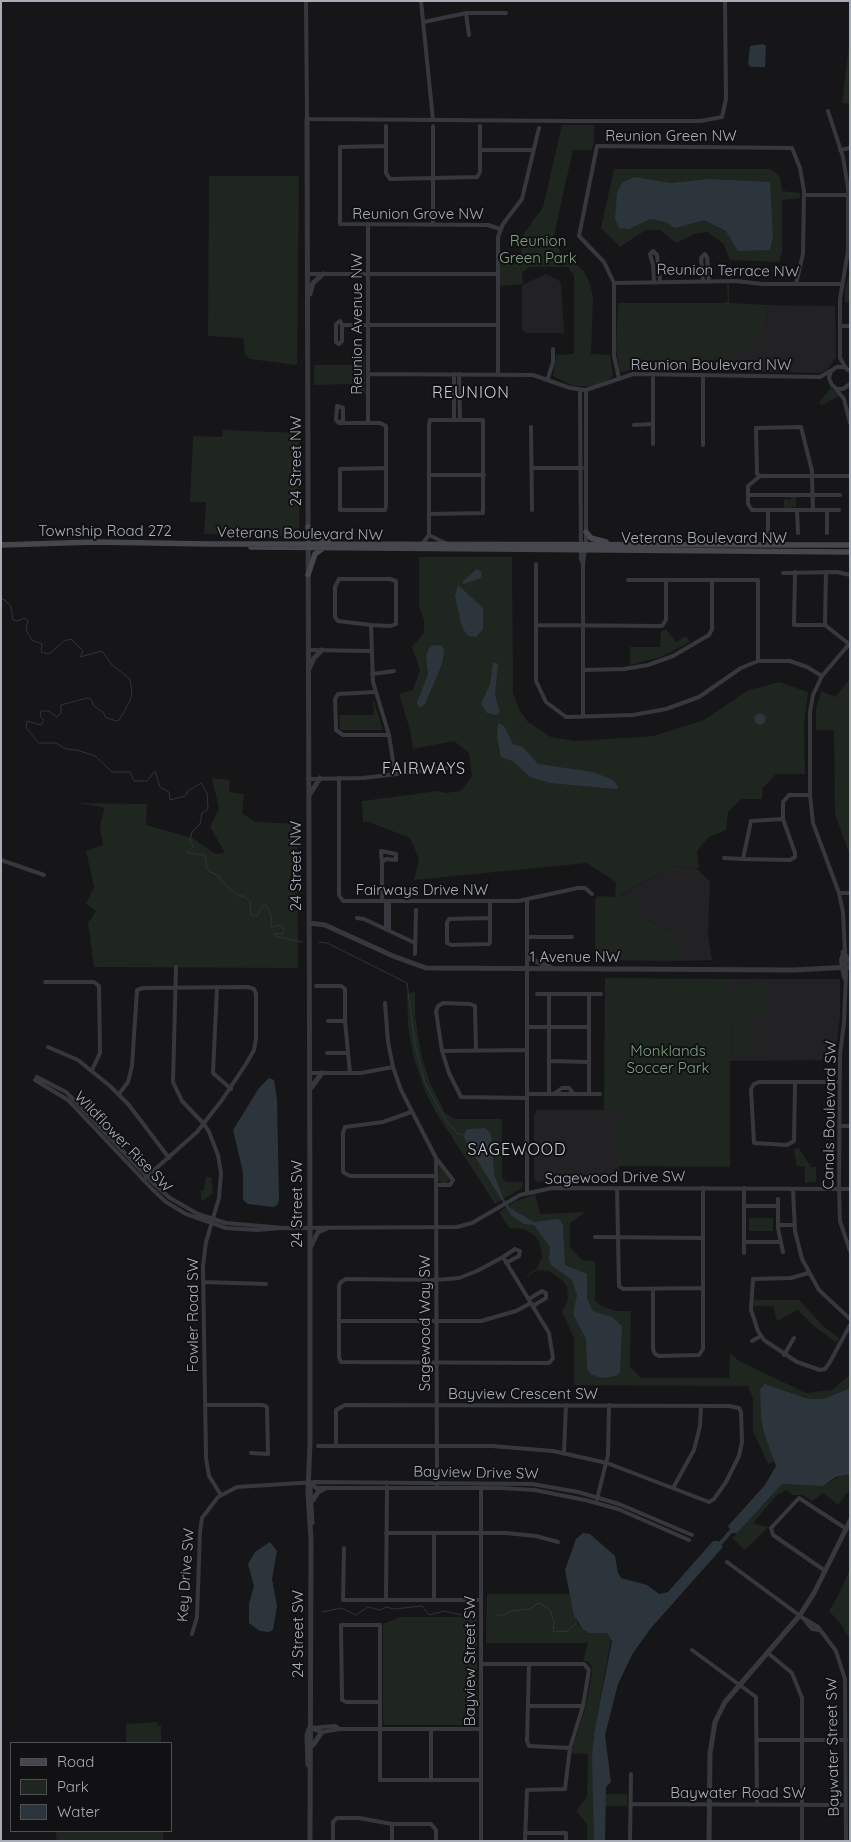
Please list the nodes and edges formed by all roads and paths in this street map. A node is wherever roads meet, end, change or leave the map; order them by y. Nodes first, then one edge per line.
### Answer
1 (306, 1) edge
2 (421, 1) edge
3 (725, 1) edge
4 (506, 13) dead end
5 (466, 14) junction
6 (424, 22) junction
7 (469, 35) dead end
8 (828, 111) dead end
9 (307, 119) junction
10 (433, 120) junction
11 (386, 126) dead end
12 (432, 126) dead end
13 (480, 126) dead end
14 (539, 128) dead end
15 (386, 146) junction
16 (850, 148) edge
17 (480, 150) junction
18 (534, 150) junction
19 (840, 150) junction
20 (433, 178) junction
21 (804, 195) junction
22 (848, 195) junction
23 (368, 225) junction
24 (433, 225) junction
25 (500, 229) junction
26 (849, 236) edge
27 (308, 274) junction
28 (323, 274) junction
29 (368, 274) junction
30 (498, 274) junction
31 (654, 281) junction
32 (660, 281) junction
33 (703, 281) junction
34 (709, 281) junction
35 (614, 283) junction
36 (796, 284) junction
37 (841, 284) junction
38 (308, 307) junction
39 (342, 324) junction
40 (368, 325) junction
41 (498, 325) junction
42 (840, 326) junction
43 (850, 326) edge
44 (553, 349) dead end
45 (840, 358) junction
46 (833, 369) junction
47 (848, 369) edge
48 (368, 374) junction
49 (457, 374) junction
50 (498, 374) junction
51 (653, 374) junction
52 (703, 375) junction
53 (820, 377) junction
54 (548, 378) junction
55 (619, 378) junction
56 (849, 385) edge
57 (833, 386) junction
58 (580, 390) junction
59 (586, 390) junction
60 (844, 399) junction
61 (454, 419) junction
62 (460, 419) junction
63 (339, 423) dead end
64 (368, 423) junction
65 (850, 423) edge
66 (653, 424) junction
67 (634, 425) dead end
68 (531, 427) dead end
69 (653, 444) dead end
70 (703, 445) dead end
71 (386, 468) junction
72 (531, 468) junction
73 (580, 468) junction
74 (586, 468) junction
75 (429, 475) junction
76 (484, 475) junction
77 (761, 476) junction
78 (812, 476) junction
79 (850, 476) edge
80 (748, 495) junction
81 (812, 495) junction
82 (840, 495) dead end
83 (532, 510) dead end
84 (768, 510) junction
85 (797, 510) junction
86 (813, 510) junction
87 (827, 510) junction
88 (839, 510) dead end
89 (429, 514) junction
90 (308, 527) junction
91 (586, 532) junction
92 (768, 533) dead end
93 (798, 533) dead end
94 (827, 533) dead end
95 (429, 535) junction
96 (209, 544) joint
97 (342, 544) junction
98 (422, 544) junction
99 (446, 544) junction
100 (1, 545) edge
101 (621, 545) junction
102 (850, 545) edge
103 (308, 546) junction
104 (583, 548) junction
105 (322, 549) junction
106 (850, 553) edge
107 (536, 564) dead end
108 (794, 572) junction
109 (826, 572) junction
110 (783, 573) dead end
111 (308, 575) junction
112 (850, 575) edge
113 (628, 580) dead end
114 (666, 580) junction
115 (712, 581) junction
116 (371, 625) junction
117 (536, 625) junction
118 (825, 625) junction
119 (584, 626) junction
120 (849, 643) edge
121 (308, 650) junction
122 (322, 650) junction
123 (371, 651) junction
124 (758, 661) junction
125 (584, 670) junction
126 (394, 671) dead end
127 (308, 672) junction
128 (372, 674) junction
129 (822, 676) junction
130 (376, 692) junction
131 (583, 717) junction
132 (389, 734) junction
133 (446, 768) dead end
134 (395, 774) junction
135 (308, 778) junction
136 (320, 778) junction
137 (339, 778) junction
138 (810, 795) junction
139 (308, 797) junction
140 (784, 819) junction
141 (724, 858) dead end
142 (743, 859) junction
143 (1, 860) edge
144 (382, 864) junction
145 (44, 875) dead end
146 (839, 893) junction
147 (850, 893) edge
148 (592, 894) dead end
149 (527, 900) junction
150 (385, 901) junction
151 (490, 901) junction
152 (416, 910) dead end
153 (357, 918) dead end
154 (490, 918) junction
155 (308, 923) junction
156 (387, 930) junction
157 (527, 937) junction
158 (572, 937) dead end
159 (415, 944) junction
160 (843, 952) junction
161 (415, 954) dead end
162 (528, 958) junction
163 (850, 962) edge
164 (846, 967) edge
165 (176, 968) dead end
166 (528, 969) junction
167 (555, 969) junction
168 (46, 982) dead end
169 (316, 986) dead end
170 (176, 987) junction
171 (216, 987) junction
172 (537, 994) dead end
173 (549, 994) junction
174 (589, 994) junction
175 (601, 994) dead end
176 (385, 1003) dead end
177 (328, 1021) dead end
178 (345, 1021) junction
179 (527, 1027) junction
180 (549, 1027) junction
181 (589, 1027) junction
182 (48, 1047) dead end
183 (476, 1050) junction
184 (527, 1050) junction
185 (442, 1051) junction
186 (327, 1053) dead end
187 (348, 1053) junction
188 (549, 1061) junction
189 (589, 1062) junction
190 (393, 1067) junction
191 (92, 1070) junction
192 (309, 1073) junction
193 (322, 1073) junction
194 (350, 1073) junction
195 (36, 1078) dead end
196 (795, 1082) junction
197 (839, 1082) junction
198 (231, 1089) junction
199 (309, 1091) junction
200 (119, 1094) junction
201 (551, 1094) junction
202 (589, 1094) junction
203 (600, 1094) dead end
204 (527, 1096) junction
205 (411, 1112) junction
206 (204, 1124) junction
207 (840, 1126) junction
208 (850, 1126) edge
209 (168, 1158) junction
210 (436, 1158) junction
211 (436, 1176) junction
212 (145, 1178) junction
213 (436, 1185) junction
214 (617, 1188) junction
215 (703, 1188) junction
216 (744, 1188) junction
217 (793, 1189) junction
218 (839, 1189) junction
219 (850, 1189) edge
220 (527, 1192) junction
221 (778, 1199) dead end
222 (744, 1206) junction
223 (778, 1206) junction
224 (212, 1222) junction
225 (794, 1224) junction
226 (778, 1225) junction
227 (310, 1228) junction
228 (327, 1228) junction
229 (436, 1228) junction
230 (595, 1237) dead end
231 (618, 1238) junction
232 (702, 1238) junction
233 (744, 1242) junction
234 (780, 1242) junction
235 (310, 1249) junction
236 (850, 1251) edge
237 (783, 1252) dead end
238 (744, 1253) dead end
239 (502, 1256) junction
240 (506, 1263) junction
241 (808, 1273) junction
242 (436, 1280) junction
243 (204, 1282) junction
244 (266, 1284) dead end
245 (702, 1288) junction
246 (653, 1289) junction
247 (531, 1303) junction
248 (850, 1319) edge
249 (339, 1322) junction
250 (436, 1322) junction
251 (850, 1325) edge
252 (761, 1336) junction
253 (794, 1338) dead end
254 (752, 1341) dead end
255 (784, 1355) junction
256 (436, 1363) junction
257 (205, 1405) junction
258 (436, 1405) junction
259 (566, 1405) junction
260 (609, 1405) junction
261 (700, 1406) junction
262 (318, 1446) dead end
263 (336, 1446) junction
264 (436, 1446) junction
265 (564, 1452) junction
266 (251, 1453) dead end
267 (607, 1463) junction
268 (437, 1482) junction
269 (481, 1482) junction
270 (387, 1483) junction
271 (310, 1484) junction
272 (326, 1488) junction
273 (437, 1488) junction
274 (481, 1488) junction
275 (673, 1488) junction
276 (387, 1489) junction
277 (221, 1495) junction
278 (598, 1497) junction
279 (596, 1502) junction
280 (312, 1506) junction
281 (850, 1521) edge
282 (845, 1528) junction
283 (386, 1533) junction
284 (481, 1533) junction
285 (434, 1534) junction
286 (692, 1535) dead end
287 (311, 1540) junction
288 (689, 1540) dead end
289 (558, 1542) dead end
290 (344, 1548) dead end
291 (726, 1562) dead end
292 (824, 1570) junction
293 (386, 1600) junction
294 (434, 1600) junction
295 (481, 1600) junction
296 (800, 1615) junction
297 (192, 1634) dead end
298 (692, 1650) dead end
299 (768, 1653) junction
300 (481, 1664) junction
301 (530, 1664) junction
302 (740, 1684) junction
303 (380, 1702) junction
304 (529, 1706) junction
305 (583, 1706) junction
306 (310, 1728) junction
307 (340, 1729) junction
308 (380, 1729) junction
309 (431, 1729) junction
310 (481, 1729) junction
311 (322, 1732) junction
312 (757, 1740) junction
313 (803, 1740) junction
314 (846, 1740) junction
315 (570, 1748) junction
316 (311, 1753) junction
317 (631, 1774) dead end
318 (431, 1780) junction
319 (481, 1780) junction
320 (310, 1783) junction
321 (630, 1804) junction
322 (709, 1804) junction
323 (757, 1804) junction
324 (802, 1805) junction
325 (846, 1805) junction
326 (392, 1824) junction
327 (525, 1833) junction
328 (310, 1841) edge
329 (333, 1841) edge
330 (392, 1841) edge
331 (436, 1841) edge
332 (481, 1841) edge
333 (525, 1841) edge
334 (566, 1841) edge
335 (630, 1841) edge
336 (709, 1841) edge
337 (802, 1841) edge
338 (846, 1841) edge

1 - 9 street
2 - 6 street
3 - 10 street
4 - 5 street
5 - 6 street
5 - 7 street
6 - 10 street
8 - 19 street
9 - 10 street
9 - 27 street, 24 Street NW
11 - 15 street
12 - 20 street
13 - 17 street
14 - 18 street
15 - 20 street
15 - 23 street, Reunion Grove NW
16 - 19 street
17 - 18 street
17 - 20 street
18 - 25 street
19 - 22 street
20 - 24 street
21 - 22 street
21 - 35 street, Reunion Green NW
21 - 36 street, Reunion Green NW
22 - 26 street
23 - 24 street, Reunion Grove NW
23 - 29 street, Reunion Avenue NW
24 - 25 street, Reunion Grove NW
25 - 30 street
26 - 37 street
27 - 28 street
27 - 38 street, 24 Street NW
28 - 29 street
28 - 38 street
29 - 30 street
29 - 40 street, Reunion Avenue NW
30 - 41 street
31 - 32 street, Reunion Terrace NW
31 - 32 street
31 - 35 street, Reunion Terrace NW
32 - 33 street, Reunion Terrace NW
33 - 34 street, Reunion Terrace NW
33 - 34 street
34 - 36 street, Reunion Terrace NW
35 - 55 street, Reunion Green NW
36 - 37 street, Reunion Terrace NW
37 - 42 street
38 - 90 street, 24 Street NW
39 - 39 street
39 - 40 street
40 - 41 street
40 - 48 street, Reunion Avenue NW
41 - 50 street
42 - 43 street
42 - 45 street
44 - 54 street
45 - 46 street
45 - 47 street
46 - 47 street
46 - 53 street
46 - 57 street
48 - 49 street, Reunion Boulevard NW
48 - 64 street, Reunion Avenue NW
49 - 50 street, Reunion Boulevard NW
49 - 61 street
49 - 62 street
50 - 54 street, Reunion Boulevard NW
51 - 52 street, Reunion Boulevard NW
51 - 55 street, Reunion Boulevard NW
51 - 66 street
52 - 53 street, Reunion Boulevard NW
52 - 70 street
53 - 57 street
54 - 58 street, Reunion Boulevard NW
55 - 59 street, Reunion Boulevard NW
56 - 57 street
56 - 60 street
57 - 60 street
58 - 59 street, Reunion Boulevard NW
58 - 73 street
59 - 74 street
60 - 65 street
61 - 62 street
61 - 75 street
62 - 76 street
63 - 64 street
64 - 71 street
66 - 67 street
66 - 69 street
68 - 72 street
71 - 71 street
72 - 73 street
72 - 83 street
73 - 74 street
73 - 104 street
74 - 91 street
75 - 76 street
75 - 89 street
76 - 89 street
77 - 78 street
77 - 78 street
77 - 80 street
78 - 79 street
78 - 81 street
80 - 81 street
80 - 84 street
81 - 82 street
81 - 86 street
84 - 85 street
84 - 92 street
85 - 86 street
85 - 93 street
86 - 87 street
87 - 88 street
87 - 94 street
89 - 95 street
90 - 97 main road
90 - 103 street, 24 Street NW
91 - 101 main road
91 - 104 street
95 - 98 street
95 - 99 street
96 - 100 main road, Township Road 272
96 - 103 main road, Veterans Boulevard NW
97 - 98 main road, Veterans Boulevard NW
97 - 103 main road, Veterans Boulevard NW
98 - 99 main road, Veterans Boulevard NW
99 - 104 main road, Veterans Boulevard NW
101 - 102 main road, Veterans Boulevard NW
101 - 104 main road, Veterans Boulevard NW
103 - 105 main road, Veterans Boulevard NW
103 - 111 street, 24 Street NW
104 - 105 main road, Veterans Boulevard NW
104 - 106 main road, Veterans Boulevard NW
104 - 119 street
105 - 111 main road
107 - 117 street
108 - 109 street
108 - 110 street
108 - 118 street
109 - 112 street
109 - 118 street
111 - 121 street, 24 Street NW
113 - 114 street
114 - 115 street
114 - 119 street
115 - 124 street
115 - 125 street
116 - 116 street
116 - 123 street
117 - 119 street
117 - 131 street
118 - 120 street
119 - 125 street
120 - 129 street, Canals Boulevard SW
121 - 122 street
121 - 127 street, 24 Street NW
122 - 123 street
122 - 127 street
123 - 128 street
124 - 129 street
124 - 131 street
125 - 131 street
126 - 128 street
127 - 135 street, 24 Street NW
128 - 130 street
129 - 138 street, Canals Boulevard SW
130 - 132 street
130 - 132 street
132 - 134 street
133 - 134 street
134 - 137 street
135 - 136 street
135 - 139 street, 24 Street NW
136 - 137 street
136 - 139 street
137 - 150 street, Fairways Drive NW
138 - 140 street
138 - 146 street, Canals Boulevard SW
139 - 155 street, 24 Street NW
140 - 142 street
140 - 142 street
141 - 142 street
143 - 145 street
144 - 144 street
144 - 150 street
146 - 147 street
146 - 160 street, Canals Boulevard SW
148 - 149 street, Fairways Drive NW
149 - 151 street, Fairways Drive NW
149 - 157 street
150 - 151 street, Fairways Drive NW
150 - 156 street
151 - 154 street
152 - 159 street
153 - 156 street
154 - 154 street
155 - 166 street, 1 Avenue NW
155 - 192 street, 24 Street SW
156 - 159 street
157 - 158 street
157 - 162 street
159 - 161 street
160 - 163 street
160 - 164 street, Canals Boulevard SW
162 - 166 street
162 - 167 street
164 - 167 street, 1 Avenue NW
164 - 197 street, Canals Boulevard SW
165 - 170 street, Fowler Road SW
166 - 167 street, 1 Avenue NW
166 - 179 street
168 - 191 street
169 - 178 street
170 - 171 street
170 - 200 street
170 - 206 street, Fowler Road SW
171 - 198 street
171 - 198 street
172 - 173 street
173 - 174 street
173 - 180 street
174 - 175 street
174 - 181 street
176 - 190 street
177 - 178 street
178 - 187 street
179 - 180 street
179 - 184 street
180 - 181 street
180 - 188 street
181 - 189 street
182 - 191 street
183 - 184 street
183 - 185 street
183 - 185 street
184 - 204 street
185 - 204 street
186 - 187 street
187 - 194 street
188 - 189 street
188 - 201 street
189 - 202 street
190 - 194 street
190 - 205 street
191 - 200 street
192 - 193 street
192 - 199 street, 24 Street SW
193 - 194 street
193 - 199 street
195 - 212 street, Wildflower Rise SW
196 - 196 street
196 - 197 street
197 - 207 street, Canals Boulevard SW
198 - 206 street
199 - 227 street, 24 Street SW
200 - 209 street
201 - 202 street
201 - 204 street
202 - 203 street
204 - 220 street
205 - 210 street
205 - 211 street
206 - 209 street
206 - 224 street, Fowler Road SW
207 - 208 street
207 - 218 street, Canals Boulevard SW
209 - 212 street
210 - 211 street, Sagewood Way SW
210 - 213 street
211 - 213 street, Sagewood Way SW
212 - 224 street, Wildflower Rise SW
213 - 229 street, Sagewood Way SW
214 - 215 street, Sagewood Drive SW
214 - 220 street, Sagewood Drive SW
214 - 231 street
215 - 216 street, Sagewood Drive SW
215 - 232 street
216 - 217 street, Sagewood Drive SW
216 - 222 street
217 - 218 street, Sagewood Drive SW
217 - 225 street
218 - 219 street, Sagewood Drive SW
218 - 236 street, Canals Boulevard SW
220 - 229 street, Sagewood Drive SW
221 - 223 street
222 - 223 street
222 - 233 street
223 - 226 street
224 - 227 street, Wildflower Rise SW
224 - 243 street, Fowler Road SW
225 - 226 street
225 - 241 street
226 - 234 street
227 - 228 street, Sagewood Drive SW
227 - 235 street, 24 Street SW
228 - 229 street, Sagewood Drive SW
228 - 235 street
229 - 242 street, Sagewood Way SW
230 - 231 street
231 - 232 street
231 - 246 street
232 - 245 street
233 - 234 street
233 - 238 street
234 - 237 street
235 - 271 street, 24 Street SW
239 - 240 street
239 - 240 street
239 - 242 street
240 - 247 street
241 - 248 street
241 - 252 street
242 - 249 street
242 - 250 street, Sagewood Way SW
243 - 244 street
243 - 257 street, Fowler Road SW
245 - 246 street
245 - 246 street
247 - 250 street
247 - 256 street
249 - 250 street
249 - 256 street
250 - 256 street, Sagewood Way SW
251 - 255 street
252 - 254 street
252 - 255 street
253 - 255 street
256 - 258 street, Sagewood Way SW
257 - 266 street
257 - 277 street, Fowler Road SW
258 - 259 street, Bayview Crescent SW
258 - 263 street, Bayview Crescent SW
258 - 264 street, Sagewood Way SW
259 - 260 street, Bayview Crescent SW
259 - 265 street
260 - 261 street, Bayview Crescent SW
260 - 267 street
261 - 275 street
261 - 275 street, Bayview Crescent SW
262 - 263 street
263 - 264 street
264 - 265 street
264 - 268 street, Sagewood Way SW
265 - 267 street
267 - 275 street
267 - 278 street
268 - 269 street, Bayview Drive SW
268 - 270 street, Bayview Drive SW
268 - 273 street, Sagewood Way SW
269 - 274 street, Bayview Street SW
269 - 278 street, Bayview Drive SW
270 - 271 street, Bayview Drive SW
270 - 276 street
271 - 272 street, Bayview Drive SW
271 - 277 street, Key Drive SW
271 - 280 street, 24 Street SW
271 - 287 street, 24 Street SW
272 - 276 street, Bayview Drive SW
272 - 280 street
273 - 274 street, Bayview Drive SW
273 - 276 street, Bayview Drive SW
274 - 279 street, Bayview Drive SW
274 - 284 street, Bayview Street SW
276 - 283 street
277 - 297 street, Key Drive SW
278 - 279 street
278 - 286 street, Bayview Drive SW
279 - 288 street, Bayview Drive SW
280 - 287 street, 24 Street SW
281 - 282 street
282 - 292 street
282 - 292 street
283 - 285 street
283 - 293 street
284 - 285 street
284 - 289 street
284 - 295 street, Bayview Street SW
285 - 294 street
287 - 306 street, 24 Street SW
290 - 293 street
291 - 296 street, Baywater Street SW
292 - 296 street
293 - 294 street
294 - 295 street
295 - 300 street, Bayview Street SW
296 - 299 street
296 - 314 street, Baywater Street SW
298 - 302 street
299 - 302 street
299 - 313 street
300 - 301 street
300 - 310 street, Bayview Street SW
301 - 304 street
301 - 305 street
302 - 312 street
302 - 322 street
303 - 303 street
303 - 308 street
304 - 305 street
304 - 315 street
305 - 315 street
306 - 307 street
306 - 311 street
306 - 316 street, 24 Street SW
306 - 320 street, 24 Street SW
307 - 308 street
307 - 311 street
308 - 309 street
308 - 318 street
309 - 310 street
309 - 318 street
310 - 319 street, Bayview Street SW
311 - 316 street
312 - 313 street
312 - 323 street
313 - 314 street
313 - 324 street
314 - 325 street, Baywater Street SW
315 - 327 street
316 - 320 street, 24 Street SW
317 - 321 street
318 - 319 street
319 - 332 street, Bayview Street SW
320 - 328 street, 24 Street SW
321 - 322 street, Baywater Road SW
321 - 335 street
322 - 323 street, Baywater Road SW
322 - 336 street
323 - 324 street, Baywater Road SW
324 - 325 street, Baywater Road SW
324 - 337 street
325 - 338 street, Baywater Street SW
326 - 329 street
326 - 330 street
326 - 331 street
327 - 333 street
327 - 334 street

